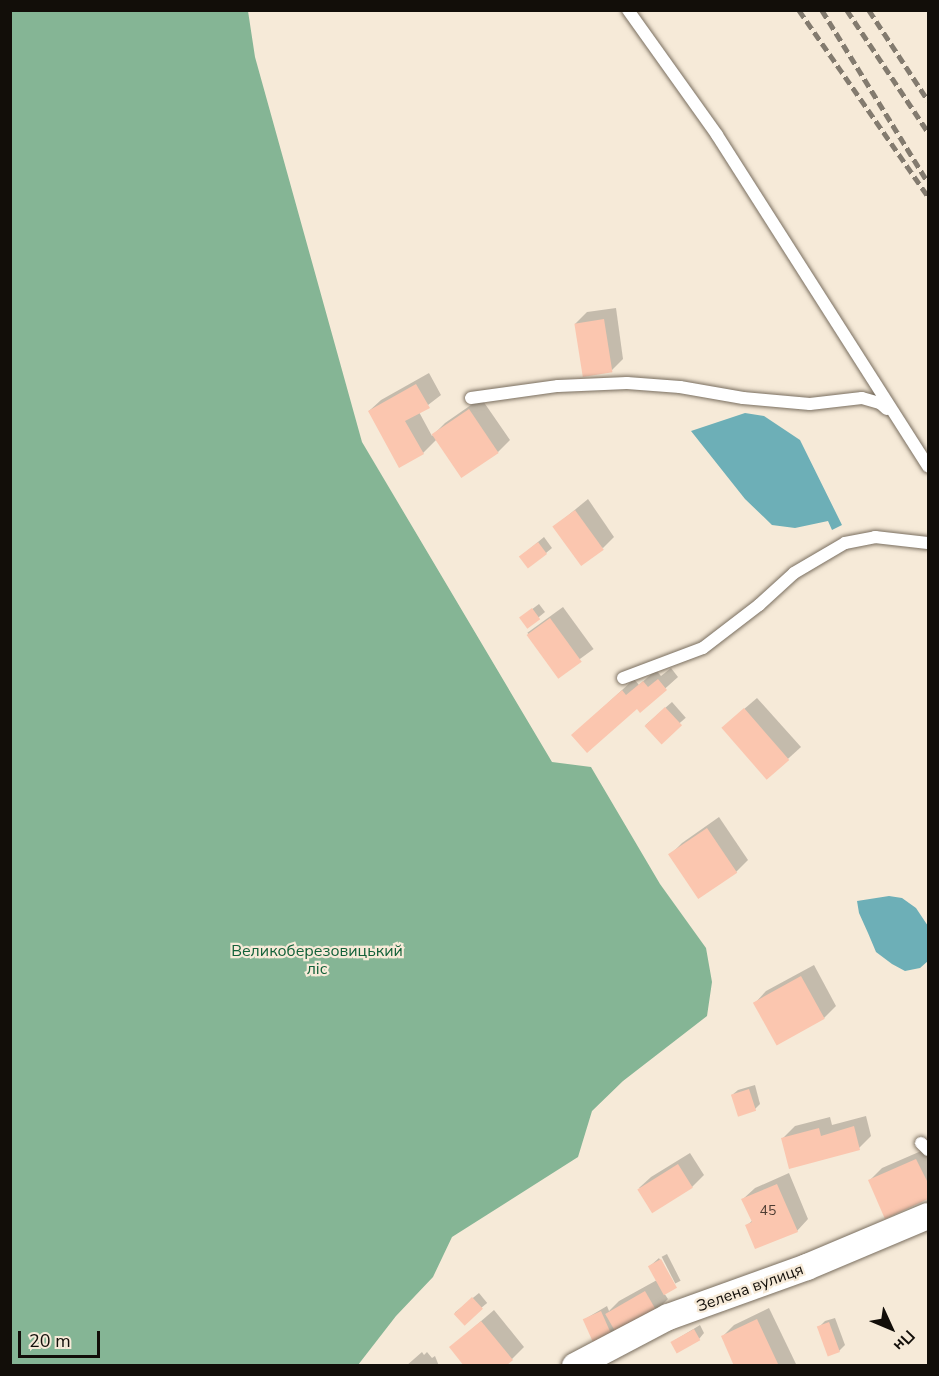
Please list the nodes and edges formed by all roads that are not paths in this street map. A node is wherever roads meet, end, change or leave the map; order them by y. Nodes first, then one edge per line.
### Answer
1 (628, 10) edge
2 (471, 398) dead end
3 (893, 414) junction
4 (928, 466) edge
5 (928, 543) edge
6 (623, 678) dead end
7 (928, 1216) edge
8 (575, 1365) edge

1 - 3 lane
2 - 3 lane
3 - 4 lane
5 - 6 lane
7 - 8 street, Зелена вулиця

